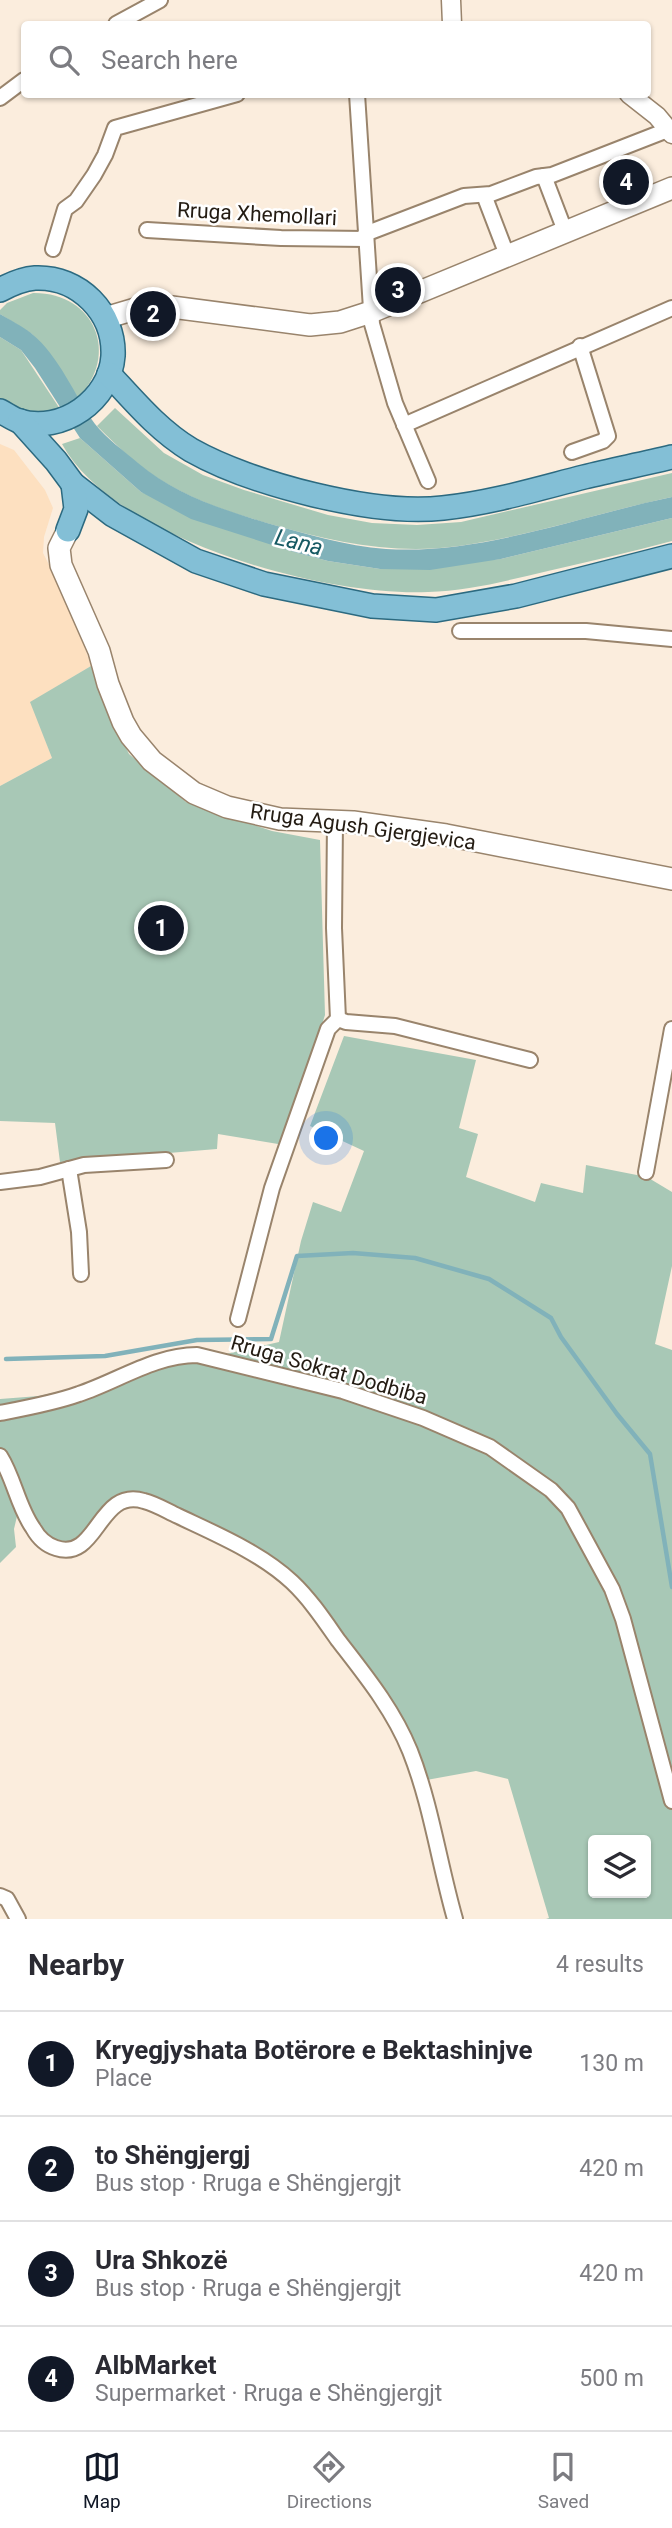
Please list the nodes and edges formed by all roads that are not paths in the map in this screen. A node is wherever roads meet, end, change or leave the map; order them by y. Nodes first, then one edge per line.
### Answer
1 (160, 0) edge
2 (451, 0) edge
3 (122, 21) edge
4 (452, 21) edge
5 (21, 82) edge
6 (0, 98) edge
7 (223, 98) edge
8 (357, 98) edge
9 (634, 98) edge
10 (671, 131) edge
11 (544, 176) junction
12 (672, 188) edge
13 (484, 195) junction
14 (147, 230) dead end
15 (565, 231) junction
16 (365, 237) junction
17 (53, 249) dead end
18 (507, 255) junction
19 (6, 279) edge
20 (672, 308) edge
21 (371, 312) junction
22 (105, 318) junction
23 (580, 346) junction
24 (109, 374) junction
25 (10, 416) edge
26 (404, 425) junction
27 (572, 452) dead end
28 (672, 457) edge
29 (428, 481) dead end
30 (74, 484) junction
31 (113, 515) junction
32 (68, 530) junction
33 (672, 556) edge
34 (460, 631) dead end
35 (672, 639) edge
36 (335, 821) junction
37 (672, 879) edge
38 (338, 1019) junction
39 (672, 1030) edge
40 (530, 1059) dead end
41 (166, 1160) dead end
42 (69, 1169) junction
43 (646, 1172) dead end
44 (0, 1182) edge
45 (80, 1274) dead end
46 (238, 1319) dead end
47 (0, 1413) edge
48 (0, 1456) edge
49 (672, 1801) edge
50 (0, 1896) edge
51 (18, 1919) edge
52 (455, 1919) edge

1 - 3 street
2 - 4 street
5 - 6 street
7 - 17 street
8 - 16 street, Rruga Xhemollari
9 - 10 street
10 - 11 street
11 - 13 street
11 - 15 street
12 - 15 main road
13 - 16 street
13 - 18 street
14 - 16 street, Rruga Xhemollari
15 - 18 main road
16 - 21 street, Rruga Xhemollari
18 - 21 main road
19 - 22 main road
20 - 23 street
21 - 22 main road
21 - 26 street, Rruga Xhemollari
22 - 24 main road
23 - 26 street
23 - 27 street
24 - 25 main road
24 - 28 main road
25 - 30 main road
26 - 29 street, Rruga Xhemollari
30 - 31 main road
30 - 32 main road
31 - 32 main road
31 - 33 main road
32 - 36 main road, Rruga Agush Gjergjevica
34 - 35 street
36 - 37 main road, Rruga Agush Gjergjevica
36 - 38 street
38 - 40 street
38 - 46 street
39 - 43 street
41 - 42 street
42 - 44 street
42 - 45 street
47 - 49 street, Rruga Sokrat Dodbiba
48 - 52 street
50 - 51 street

